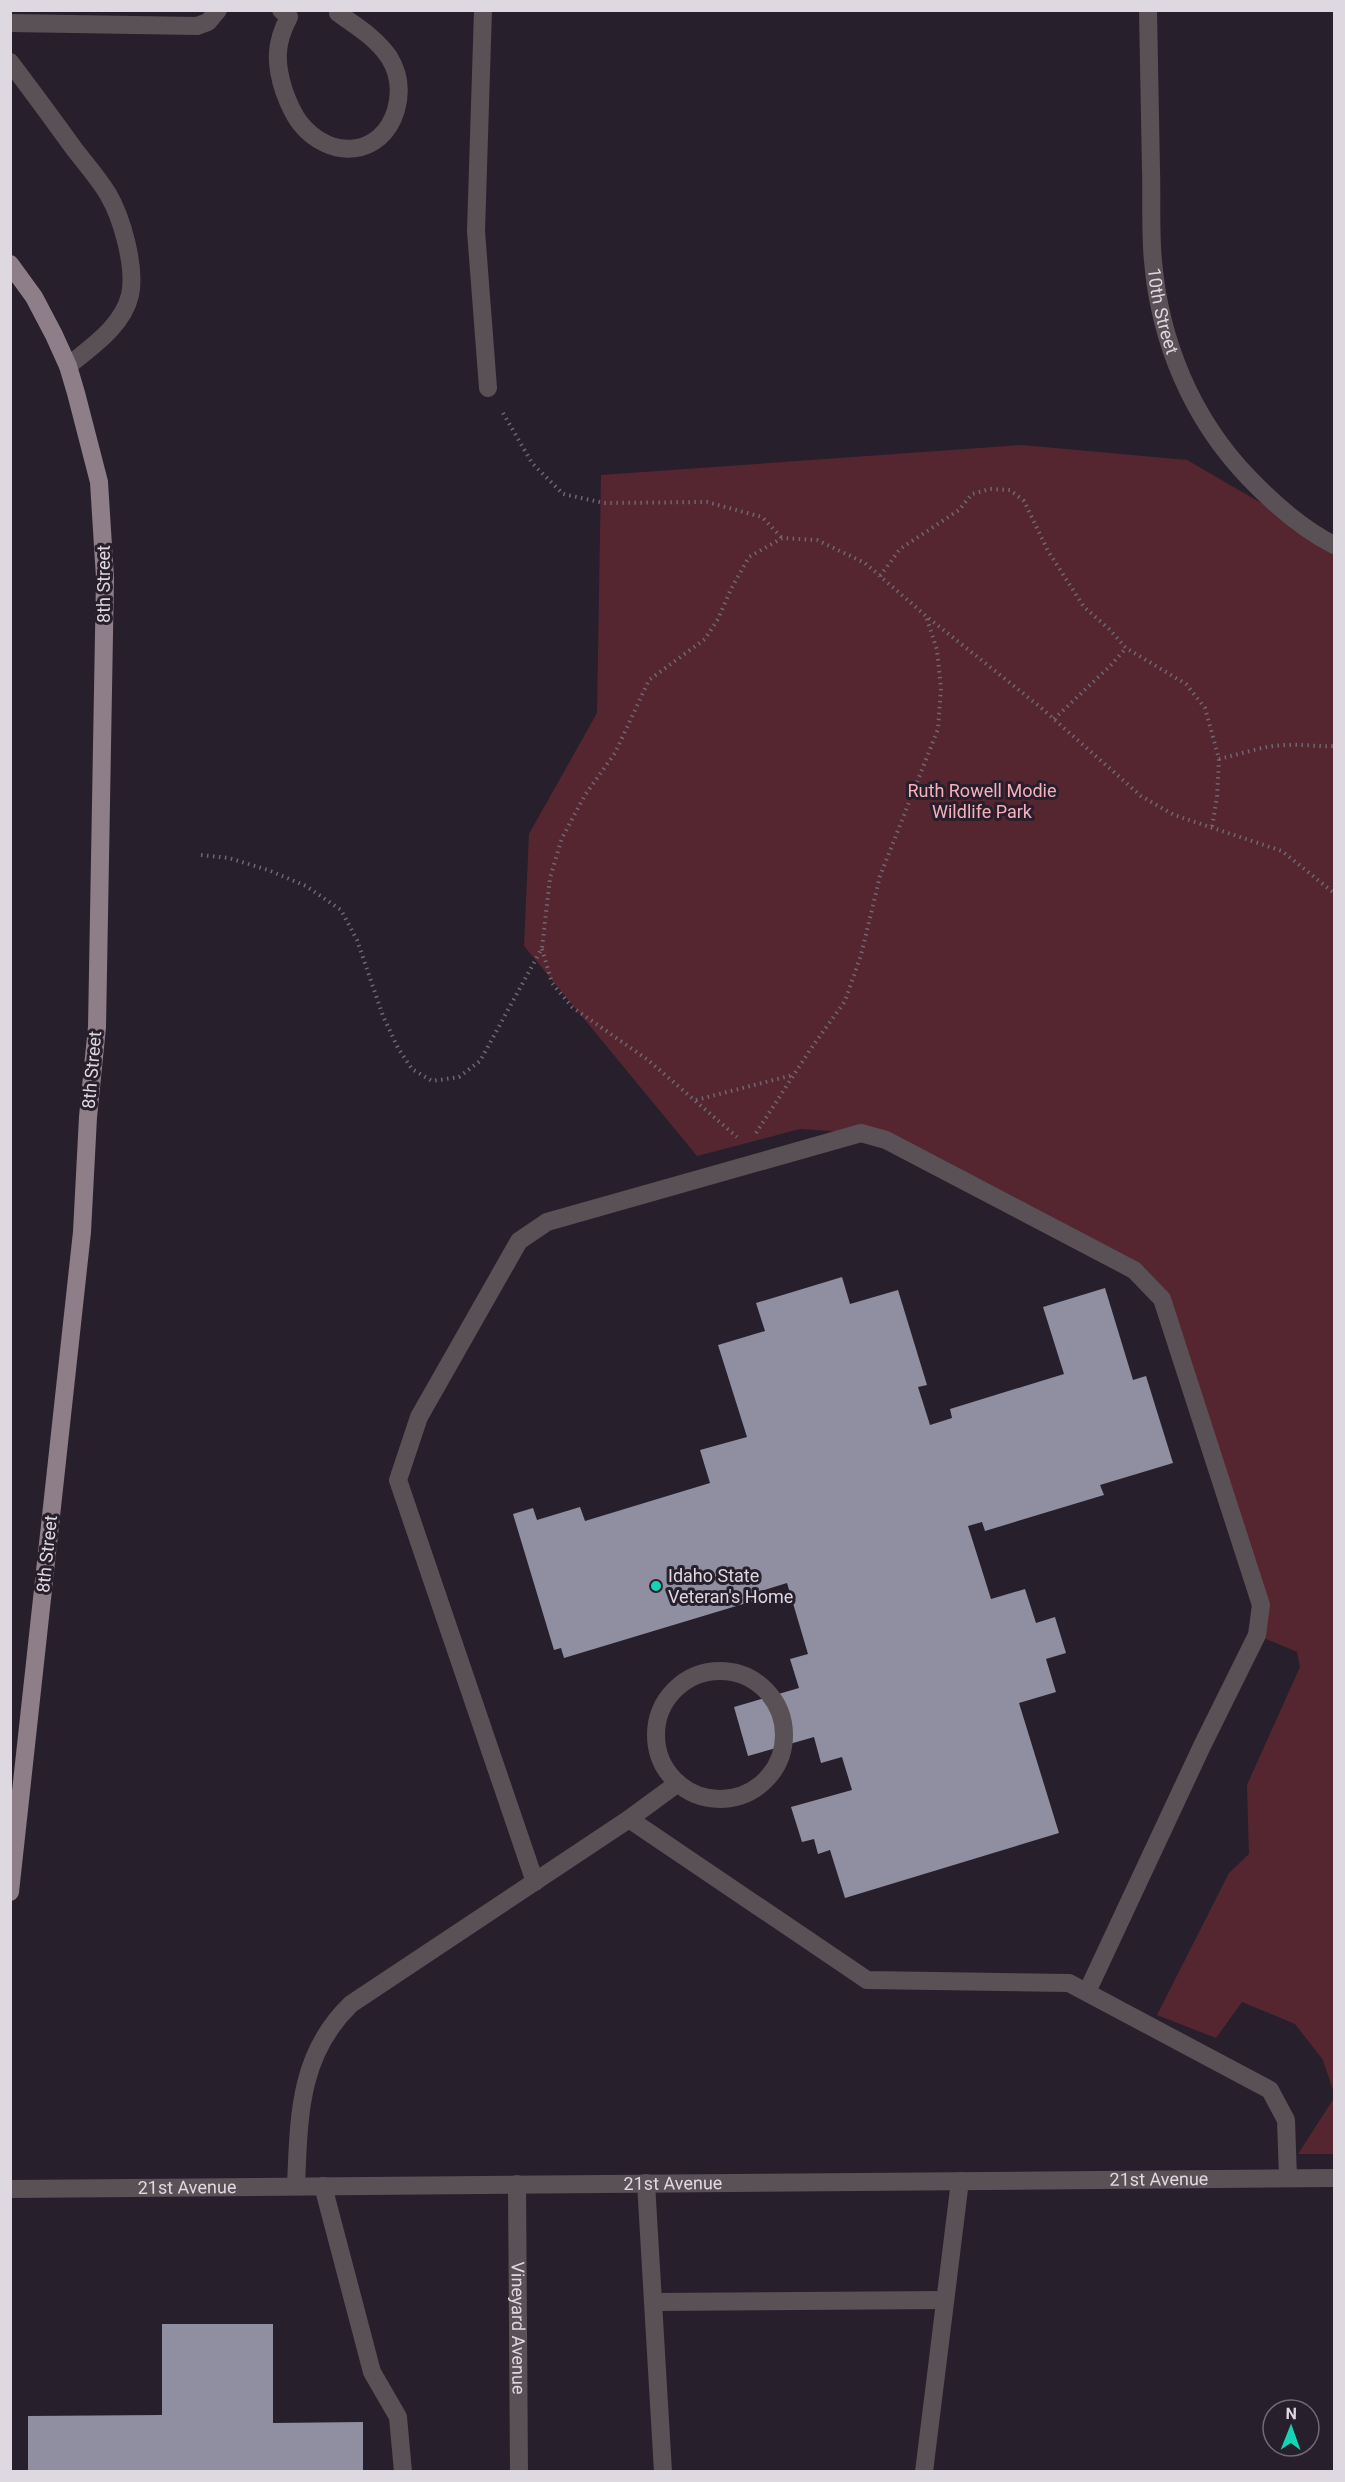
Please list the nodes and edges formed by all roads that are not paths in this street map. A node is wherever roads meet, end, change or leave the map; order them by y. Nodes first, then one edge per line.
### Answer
1 (218, 10) edge
2 (483, 10) edge
3 (1149, 10) edge
4 (335, 11) edge
5 (292, 13) edge
6 (10, 23) edge
7 (10, 62) edge
8 (10, 264) edge
9 (68, 366) junction
10 (488, 388) road end
11 (1335, 545) edge
12 (678, 1783) junction
13 (629, 1819) junction
14 (535, 1882) junction
15 (10, 1892) edge
16 (1087, 1992) junction
17 (1288, 2178) junction
18 (1335, 2178) edge
19 (960, 2181) junction
20 (646, 2183) junction
21 (517, 2184) junction
22 (296, 2186) junction
23 (323, 2186) junction
24 (10, 2189) edge
25 (945, 2300) junction
26 (653, 2302) junction
27 (403, 2472) edge
28 (519, 2472) edge
29 (663, 2472) edge
30 (924, 2472) edge

1 - 6 street
2 - 10 street
3 - 11 street, 10th Street
4 - 5 street
7 - 9 street
8 - 9 main road, 8th Street
9 - 15 main road, 8th Street
12 - 12 street
12 - 13 street
13 - 14 street
13 - 16 street
14 - 16 street
14 - 22 street
16 - 17 street
17 - 18 street, 21st Avenue
17 - 19 street, 21st Avenue
19 - 20 street, 21st Avenue
19 - 25 street
20 - 21 street, 21st Avenue
20 - 26 street
21 - 23 street, 21st Avenue
21 - 28 street, Vineyard Avenue
22 - 23 street, 21st Avenue
22 - 24 street, 21st Avenue
23 - 27 street
25 - 26 street
25 - 30 street
26 - 29 street

